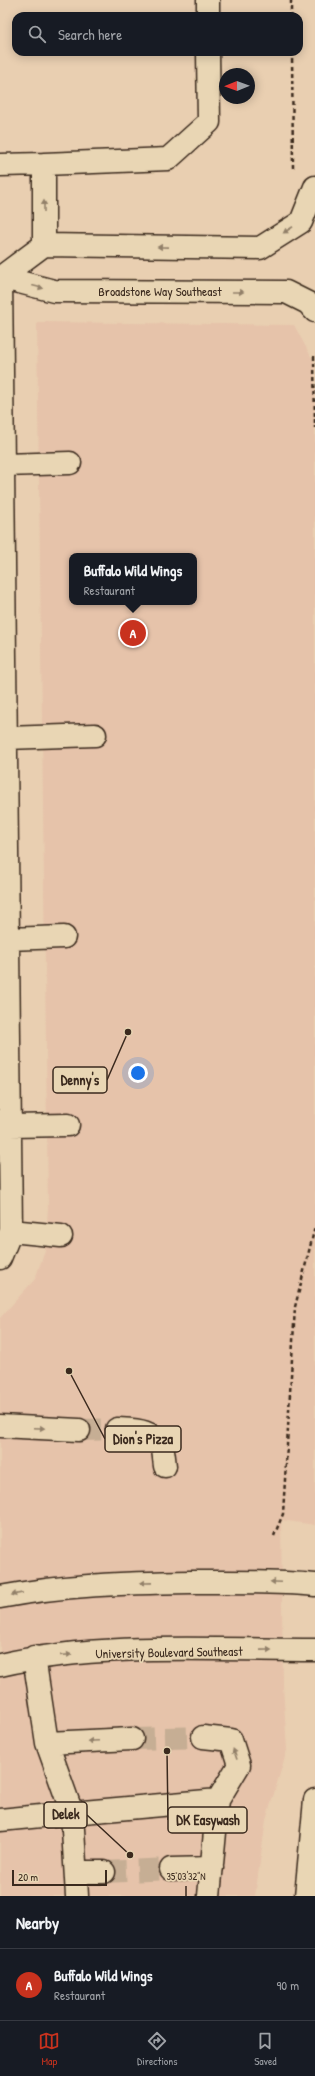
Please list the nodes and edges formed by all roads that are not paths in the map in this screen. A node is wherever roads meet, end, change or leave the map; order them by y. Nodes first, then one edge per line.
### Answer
1 (208, 0) edge
2 (208, 12) edge
3 (208, 56) edge
4 (44, 164) junction
5 (0, 165) edge
6 (315, 187) edge
7 (44, 245) junction
8 (0, 276) edge
9 (315, 311) edge
10 (70, 462) dead end
11 (4, 464) junction
12 (95, 735) dead end
13 (6, 738) junction
14 (64, 937) dead end
15 (8, 938) junction
16 (68, 1125) dead end
17 (10, 1126) junction
18 (11, 1231) junction
19 (61, 1236) dead end
20 (0, 1258) edge
21 (0, 1426) edge
22 (117, 1429) tunnel mouth
23 (79, 1430) tunnel mouth
24 (165, 1466) dead end
25 (315, 1585) edge
26 (0, 1597) edge
27 (315, 1650) edge
28 (34, 1657) junction
29 (0, 1665) edge
30 (202, 1737) tunnel mouth
31 (132, 1740) tunnel mouth
32 (47, 1743) junction
33 (218, 1800) junction
34 (315, 1800) edge
35 (72, 1813) junction
36 (0, 1820) edge
37 (212, 1868) junction
38 (171, 1870) tunnel mouth
39 (77, 1872) junction
40 (104, 1872) tunnel mouth
41 (77, 1896) edge
42 (209, 1896) edge
43 (306, 1896) edge

1 - 2 street
3 - 4 street
4 - 5 street
7 -> 4 street
6 -> 7 street
7 - 8 street
8 -> 9 street, Broadstone Way Southeast
8 - 11 street
10 - 11 street
11 - 13 street
12 - 13 street
13 - 15 street
14 - 15 street
15 - 17 street
16 - 17 street
17 - 18 street
18 - 19 street
18 - 20 street
21 -> 23 street
22 - 24 street
25 -> 26 street
28 -> 27 street, University Boulevard Southeast
28 - 29 street, University Boulevard Southeast
28 - 32 street
33 -> 30 street
31 -> 32 street
32 - 35 street
33 - 35 street
33 - 37 street
34 - 43 street
35 - 36 street
35 - 39 street
37 - 38 street
37 - 42 street
39 - 40 street
39 - 41 street

